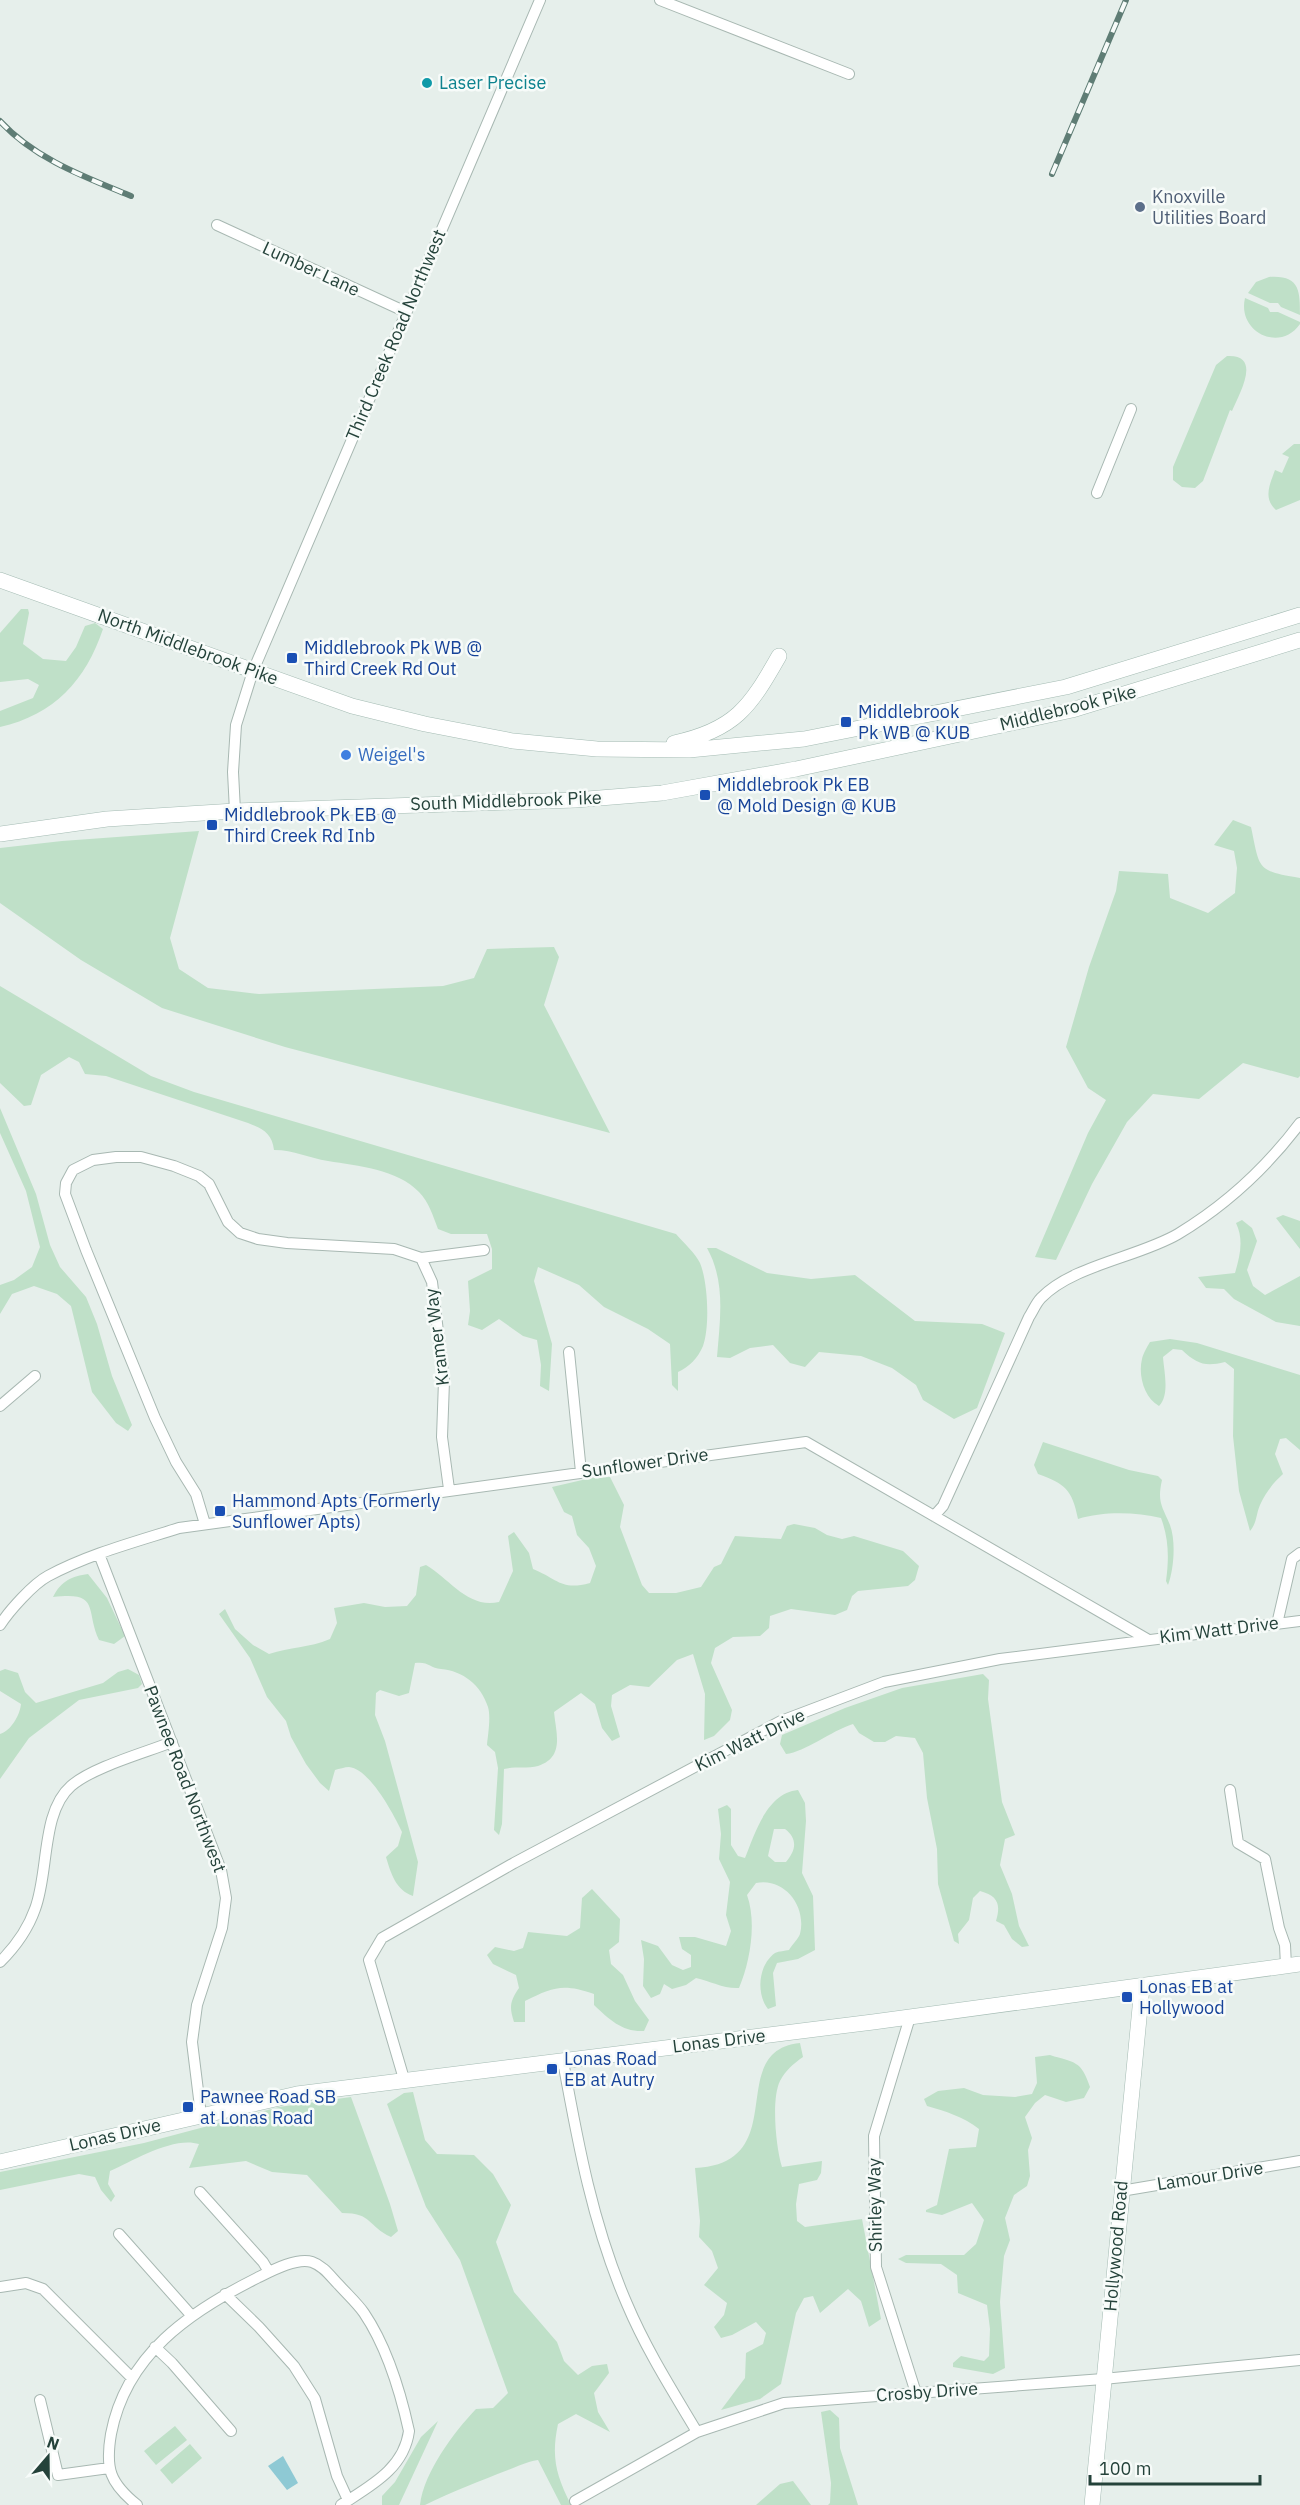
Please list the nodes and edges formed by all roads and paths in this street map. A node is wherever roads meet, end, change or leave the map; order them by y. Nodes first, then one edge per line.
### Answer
1 (540, 0) edge
2 (660, 0) edge
3 (849, 74) dead end
4 (217, 225) dead end
5 (406, 312) junction
6 (1131, 409) dead end
7 (1097, 493) dead end
8 (0, 580) edge
9 (1300, 615) edge
10 (1300, 640) edge
11 (779, 656) dead end
12 (253, 671) junction
13 (804, 739) joint
14 (643, 750) junction
15 (796, 769) joint
16 (235, 811) junction
17 (0, 834) edge
18 (1300, 1123) edge
19 (484, 1250) dead end
20 (422, 1258) junction
21 (569, 1352) dead end
22 (35, 1376) dead end
23 (0, 1406) edge
24 (581, 1472) junction
25 (449, 1489) junction
26 (934, 1516) junction
27 (205, 1524) junction
28 (1300, 1553) edge
29 (99, 1554) junction
30 (3, 1612) edge
31 (1300, 1621) edge
32 (1277, 1624) junction
33 (0, 1625) edge
34 (1147, 1639) junction
35 (172, 1742) junction
36 (1230, 1790) dead end
37 (0, 1962) edge
38 (1293, 1965) edge
39 (1142, 1987) junction
40 (910, 2017) junction
41 (562, 2061) junction
42 (404, 2079) junction
43 (201, 2115) junction
44 (1300, 2161) edge
45 (0, 2162) edge
46 (1121, 2191) junction
47 (200, 2192) dead end
48 (118, 2234) dead end
49 (269, 2272) junction
50 (0, 2287) edge
51 (225, 2294) junction
52 (191, 2315) junction
53 (155, 2347) junction
54 (1300, 2360) edge
55 (132, 2378) junction
56 (1103, 2379) junction
57 (916, 2393) junction
58 (40, 2400) dead end
59 (231, 2431) dead end
60 (697, 2432) junction
61 (109, 2468) junction
62 (575, 2501) dead end
63 (345, 2502) edge
64 (137, 2505) edge
65 (1092, 2505) edge

1 - 5 street, Third Creek Road Northwest
2 - 3 street
4 - 5 street, Lumber Lane
5 - 12 street, Third Creek Road Northwest
6 - 7 street
8 - 12 main road, North Middlebrook Pike
9 - 13 main road, Middlebrook Pike
10 - 15 main road, Middlebrook Pike
11 - 14 main road
12 - 14 main road, North Middlebrook Pike
12 - 16 street, Third Creek Road Northwest
13 - 14 main road, North Middlebrook Pike
15 - 16 main road, South Middlebrook Pike
16 - 17 main road, South Middlebrook Pike
18 - 26 street
19 - 20 street
20 - 25 street, Kramer Way
20 - 27 street
21 - 24 street
22 - 23 street
24 - 25 street, Sunflower Drive
24 - 26 street, Sunflower Drive
25 - 27 street, Sunflower Drive
26 - 34 street, Sunflower Drive
27 - 29 street, Sunflower Drive
28 - 32 street
29 - 30 street, Sunflower Drive
29 - 35 street, Pawnee Road Northwest
30 - 33 street, Sunflower Drive
31 - 32 street, Kim Watt Drive
32 - 34 street, Kim Watt Drive
34 - 42 street, Kim Watt Drive
35 - 37 street
35 - 43 street, Pawnee Road Northwest
36 - 38 street
38 - 39 main road, Lonas Drive
39 - 40 main road, Lonas Drive
39 - 46 main road, Hollywood Road
40 - 41 main road, Lonas Drive
40 - 57 street, Shirley Way
41 - 42 main road, Lonas Drive
41 - 60 street
42 - 43 main road, Lonas Drive
43 - 45 main road, Lonas Drive
44 - 46 street, Lamour Drive
46 - 56 main road, Hollywood Road
47 - 49 street
48 - 52 street
49 - 51 street
49 - 63 street
50 - 55 street
51 - 52 street
51 - 63 street
52 - 53 street
53 - 55 street
53 - 59 street
54 - 56 street, Crosby Drive
55 - 61 street
56 - 57 street, Crosby Drive
56 - 65 main road, Hollywood Road
57 - 60 street, Crosby Drive
58 - 61 street
60 - 62 street, Crosby Drive
61 - 64 street

